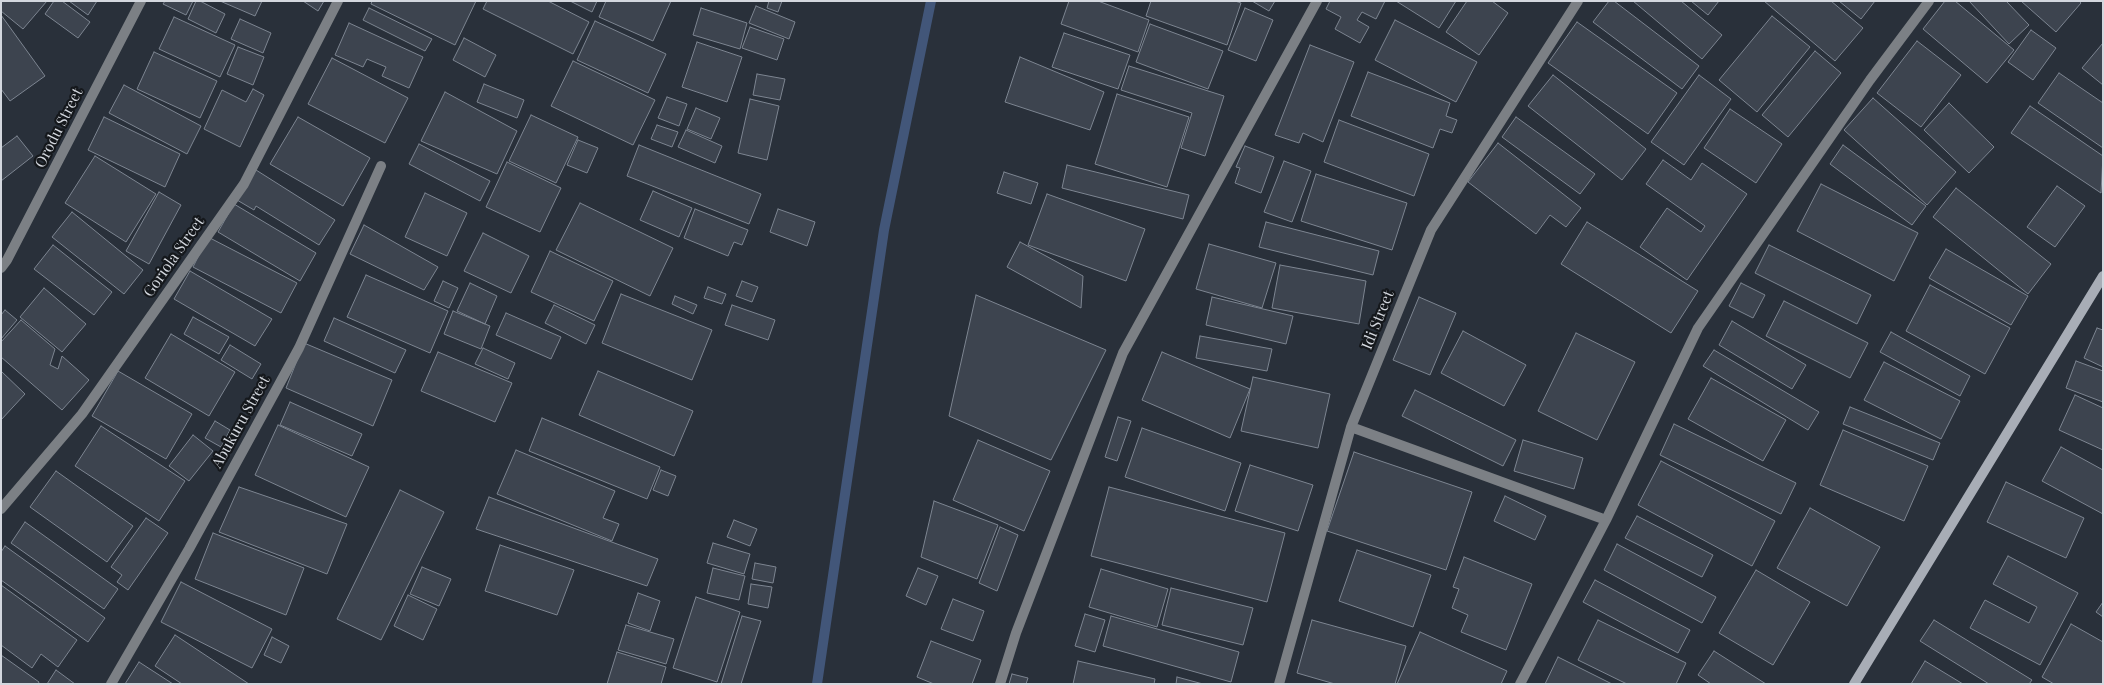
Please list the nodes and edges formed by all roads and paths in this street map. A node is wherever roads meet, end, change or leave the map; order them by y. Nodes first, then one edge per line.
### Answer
1 (141, 1) edge
2 (338, 1) edge
3 (1317, 1) edge
4 (1578, 1) edge
5 (1929, 1) edge
6 (381, 166) dead end
7 (1, 268) edge
8 (2103, 276) edge
9 (1351, 427) junction
10 (1, 509) edge
11 (1606, 520) junction
12 (111, 684) edge
13 (1000, 684) edge
14 (1280, 684) edge
15 (1520, 684) edge
16 (1854, 684) edge

1 - 7 street, Orodu Street
2 - 10 street, Goriola Street
3 - 13 street
4 - 9 street, Idi Street
5 - 11 street
6 - 12 street, Abukuru Street
8 - 16 main road
9 - 11 street
9 - 14 street, Idi Street
11 - 15 street

